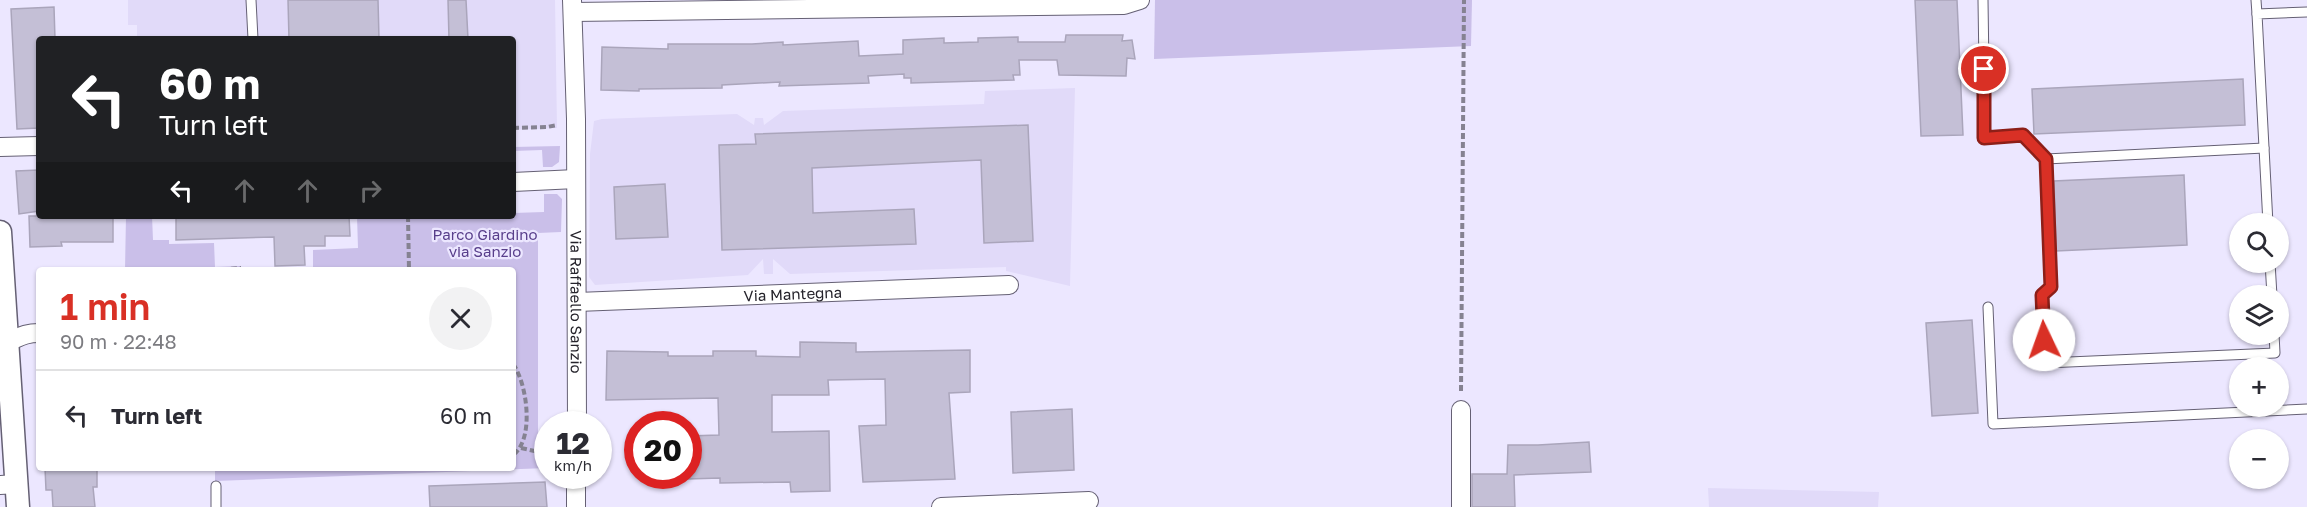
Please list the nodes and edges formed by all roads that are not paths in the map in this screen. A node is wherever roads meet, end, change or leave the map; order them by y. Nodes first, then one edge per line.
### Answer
1 (251, 0) edge
2 (1140, 0) edge
3 (1983, 0) edge
4 (2256, 0) edge
5 (573, 6) edge
6 (2307, 12) edge
7 (2257, 14) junction
8 (253, 36) edge
9 (36, 146) edge
10 (0, 147) edge
11 (2264, 148) junction
12 (2046, 159) junction
13 (576, 179) junction
14 (516, 182) edge
15 (2267, 213) edge
16 (0, 232) edge
17 (1009, 285) dead end
18 (577, 302) junction
19 (1988, 307) dead end
20 (36, 333) edge
21 (4, 343) edge
22 (2275, 345) edge
23 (2307, 409) edge
24 (1461, 410) road end
25 (577, 411) edge
26 (8, 484) edge
27 (216, 486) dead end
28 (576, 489) edge
29 (1089, 501) dead end
30 (18, 507) edge
31 (216, 507) edge
32 (576, 507) edge
33 (941, 507) edge
34 (1461, 507) edge

1 - 8 lane
2 - 5 street
3 - 12 lane
4 - 7 lane
5 - 13 street, Via Raffaello Sanzio
6 - 7 lane
7 - 11 lane
9 - 10 street
11 - 12 lane
11 - 15 lane
12 - 22 lane
13 - 14 street
13 - 18 street, Via Raffaello Sanzio
16 - 21 street
17 - 18 street, Via Mantegna
18 - 25 street, Via Raffaello Sanzio
19 - 23 lane
20 - 21 street
21 - 26 street
24 - 34 street
26 - 30 street
27 - 31 lane
28 - 32 street
29 - 33 street

